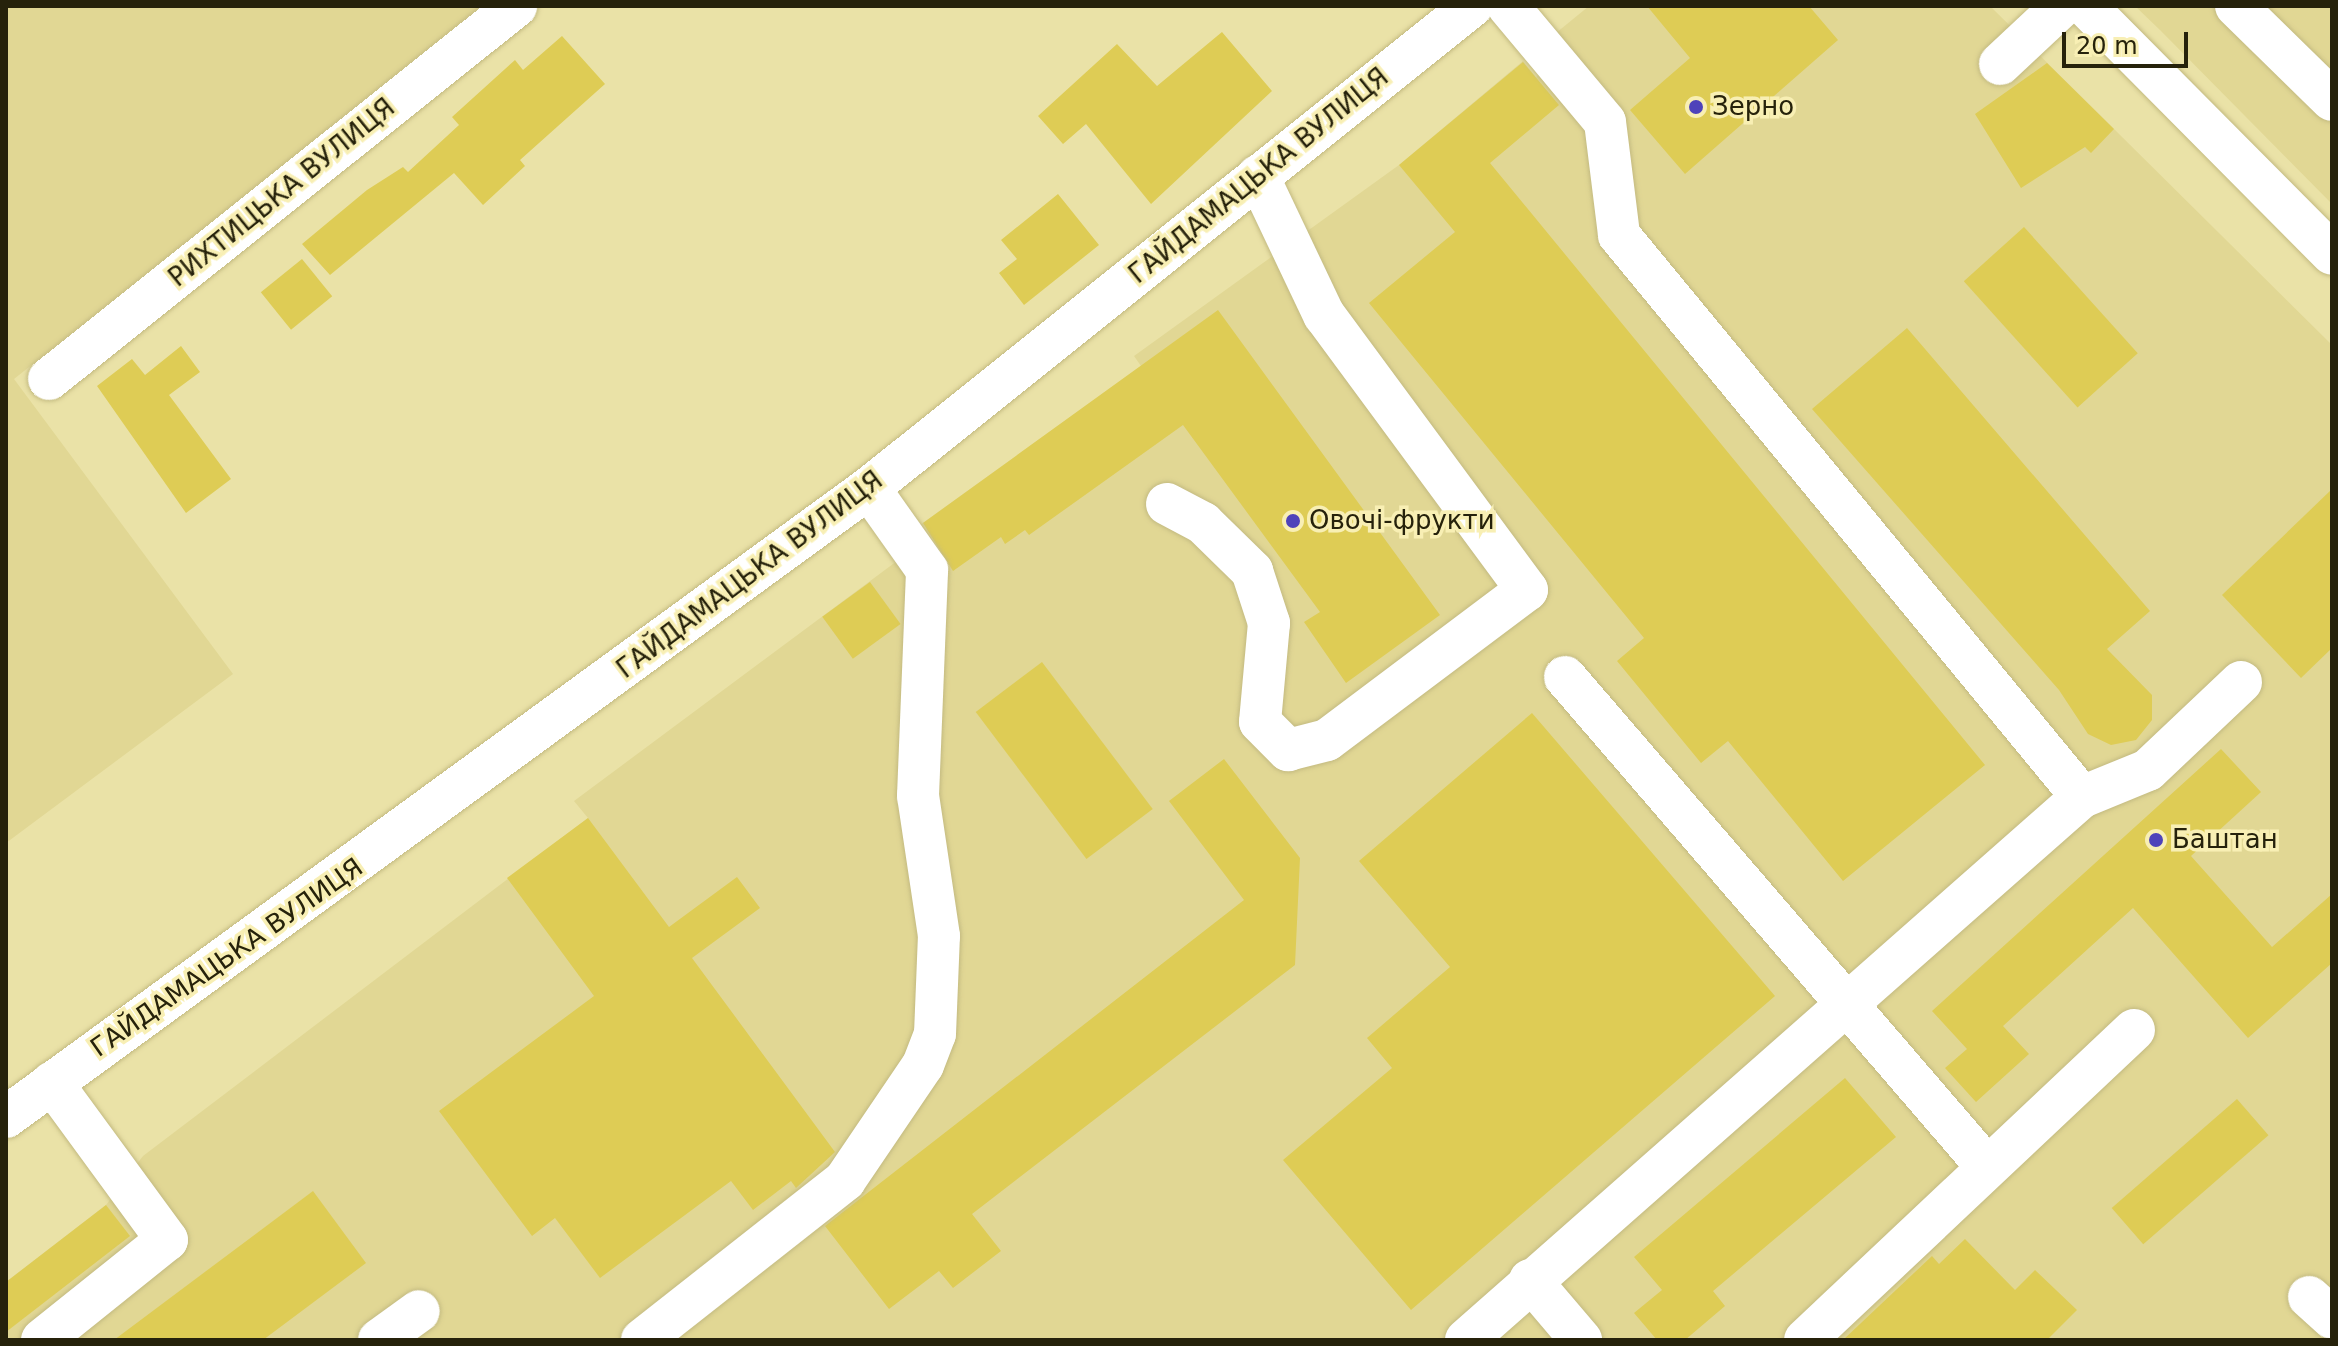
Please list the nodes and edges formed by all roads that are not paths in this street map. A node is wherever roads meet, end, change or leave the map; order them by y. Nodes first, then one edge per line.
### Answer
1 (516, 6) edge
2 (1472, 6) edge
3 (1508, 6) edge
4 (2062, 6) edge
5 (2086, 6) edge
6 (2236, 6) edge
7 (2000, 64) dead end
8 (2332, 100) edge
9 (1258, 176) junction
10 (2332, 254) edge
11 (49, 379) dead end
12 (869, 488) junction
13 (1167, 504) dead end
14 (1565, 677) dead end
15 (2241, 682) dead end
16 (2082, 797) junction
17 (1844, 1007) junction
18 (2134, 1030) dead end
19 (52, 1083) junction
20 (6, 1117) edge
21 (1987, 1167) junction
22 (1530, 1280) junction
23 (419, 1311) dead end
24 (42, 1340) edge
25 (379, 1340) edge
26 (642, 1340) edge
27 (1466, 1340) edge
28 (1581, 1340) edge
29 (1805, 1340) edge

1 - 11 street, РИХТИЦЬКА ВУЛИЦЯ
2 - 9 street, ГАЙДАМАЦЬКА ВУЛИЦЯ
3 - 16 street
4 - 7 street
5 - 10 street
6 - 8 street
9 - 12 street, ГАЙДАМАЦЬКА ВУЛИЦЯ
9 - 13 street
12 - 19 street, ГАЙДАМАЦЬКА ВУЛИЦЯ
12 - 26 street
14 - 17 street
15 - 16 street
16 - 17 street
17 - 21 street
17 - 22 street
18 - 21 street
19 - 20 street, ГАЙДАМАЦЬКА ВУЛИЦЯ
19 - 24 street
21 - 29 street
22 - 27 street
22 - 28 street
23 - 25 street

